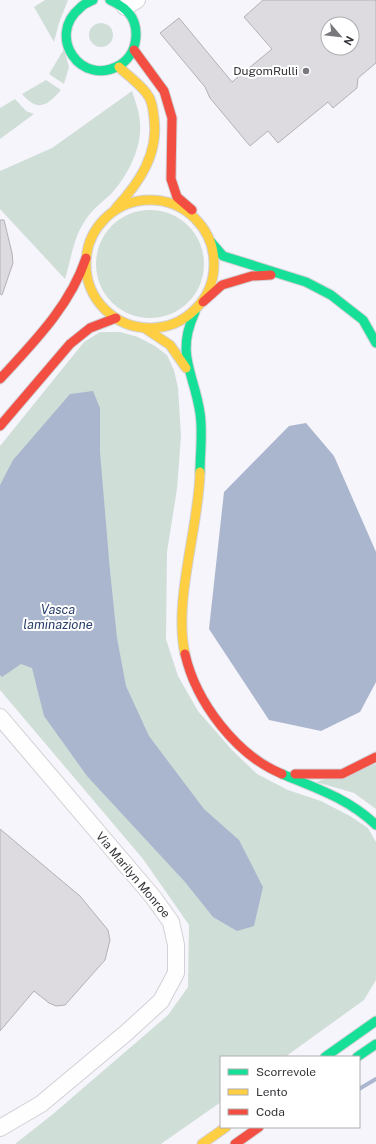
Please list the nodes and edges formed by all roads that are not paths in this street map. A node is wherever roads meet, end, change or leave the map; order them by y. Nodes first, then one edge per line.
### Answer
1 (93, 0) edge
2 (110, 0) edge
3 (131, 4) edge
4 (134, 50) junction
5 (119, 67) junction
6 (111, 213) junction
7 (201, 225) junction
8 (211, 242) junction
9 (86, 257) junction
10 (281, 274) junction
11 (197, 309) junction
12 (116, 318) junction
13 (146, 329) junction
14 (376, 343) edge
15 (189, 374) junction
16 (0, 379) edge
17 (0, 426) edge
18 (0, 717) edge
19 (376, 757) edge
20 (284, 774) junction
21 (376, 825) edge
22 (376, 1021) edge
23 (376, 1044) edge
24 (326, 1056) edge
25 (358, 1056) edge
26 (0, 1128) edge
27 (225, 1128) edge
28 (258, 1128) edge
29 (202, 1144) edge
30 (235, 1144) edge

1 - 5 main road
2 - 3 main road
3 - 4 main road
4 - 5 main road
4 - 7 main road
5 - 6 main road
6 - 7 main road
6 - 9 main road
7 - 8 main road
8 - 10 main road
8 - 11 main road
9 - 12 main road
9 - 16 main road
10 - 11 main road
10 - 14 main road
11 - 13 main road
11 - 15 main road
12 - 13 main road
12 - 17 main road
13 - 15 main road
15 - 20 main road
18 - 26 street, Via Marilyn Monroe
19 - 20 main road
20 - 21 main road
22 - 24 main road
23 - 25 main road
27 - 29 main road
28 - 30 main road

